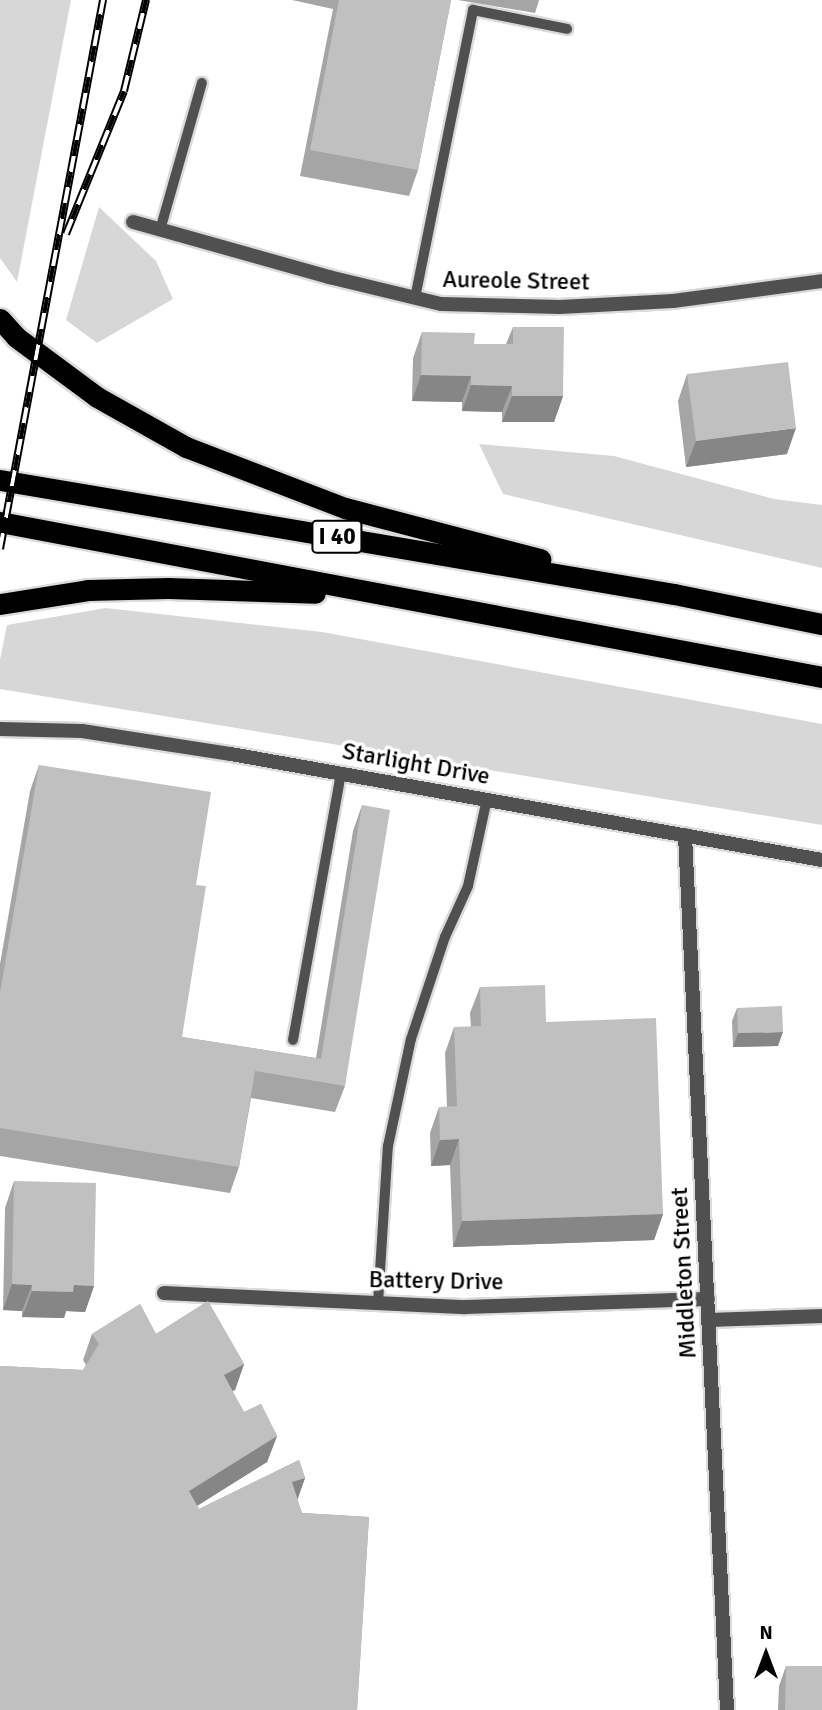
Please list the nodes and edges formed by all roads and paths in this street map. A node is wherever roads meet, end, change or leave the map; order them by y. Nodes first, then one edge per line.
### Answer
1 (567, 29) dead end
2 (202, 83) dead end
3 (134, 222) dead end
4 (160, 230) junction
5 (822, 281) edge
6 (415, 298) junction
7 (0, 319) edge
8 (0, 480) edge
9 (0, 522) edge
10 (674, 594) junction
11 (382, 595) junction
12 (0, 604) edge
13 (822, 624) edge
14 (822, 677) edge
15 (0, 729) edge
16 (341, 774) junction
17 (487, 799) junction
18 (685, 835) junction
19 (822, 860) edge
20 (293, 1040) dead end
21 (164, 1293) dead end
22 (708, 1299) junction
23 (378, 1303) junction
24 (822, 1316) edge
25 (709, 1320) junction
26 (727, 1710) edge

1 - 6 lane
2 - 4 lane
3 - 4 street, Aureole Street
4 - 6 street, Aureole Street
5 - 6 street, Aureole Street
7 - 10 highway
8 - 10 highway, I 40
9 - 11 highway, I 40
10 - 13 highway, I 40
11 - 12 highway
11 - 14 highway, I 40
15 - 16 street, Starlight Drive
16 - 17 street, Starlight Drive
16 - 20 lane
17 - 18 street, Starlight Drive
17 - 23 lane
18 - 19 street, Starlight Drive
18 - 22 street, Middleton Street
21 - 23 street, Battery Drive
22 - 23 street, Battery Drive
22 - 25 street, Middleton Street
24 - 25 street
25 - 26 street, Middleton Street

